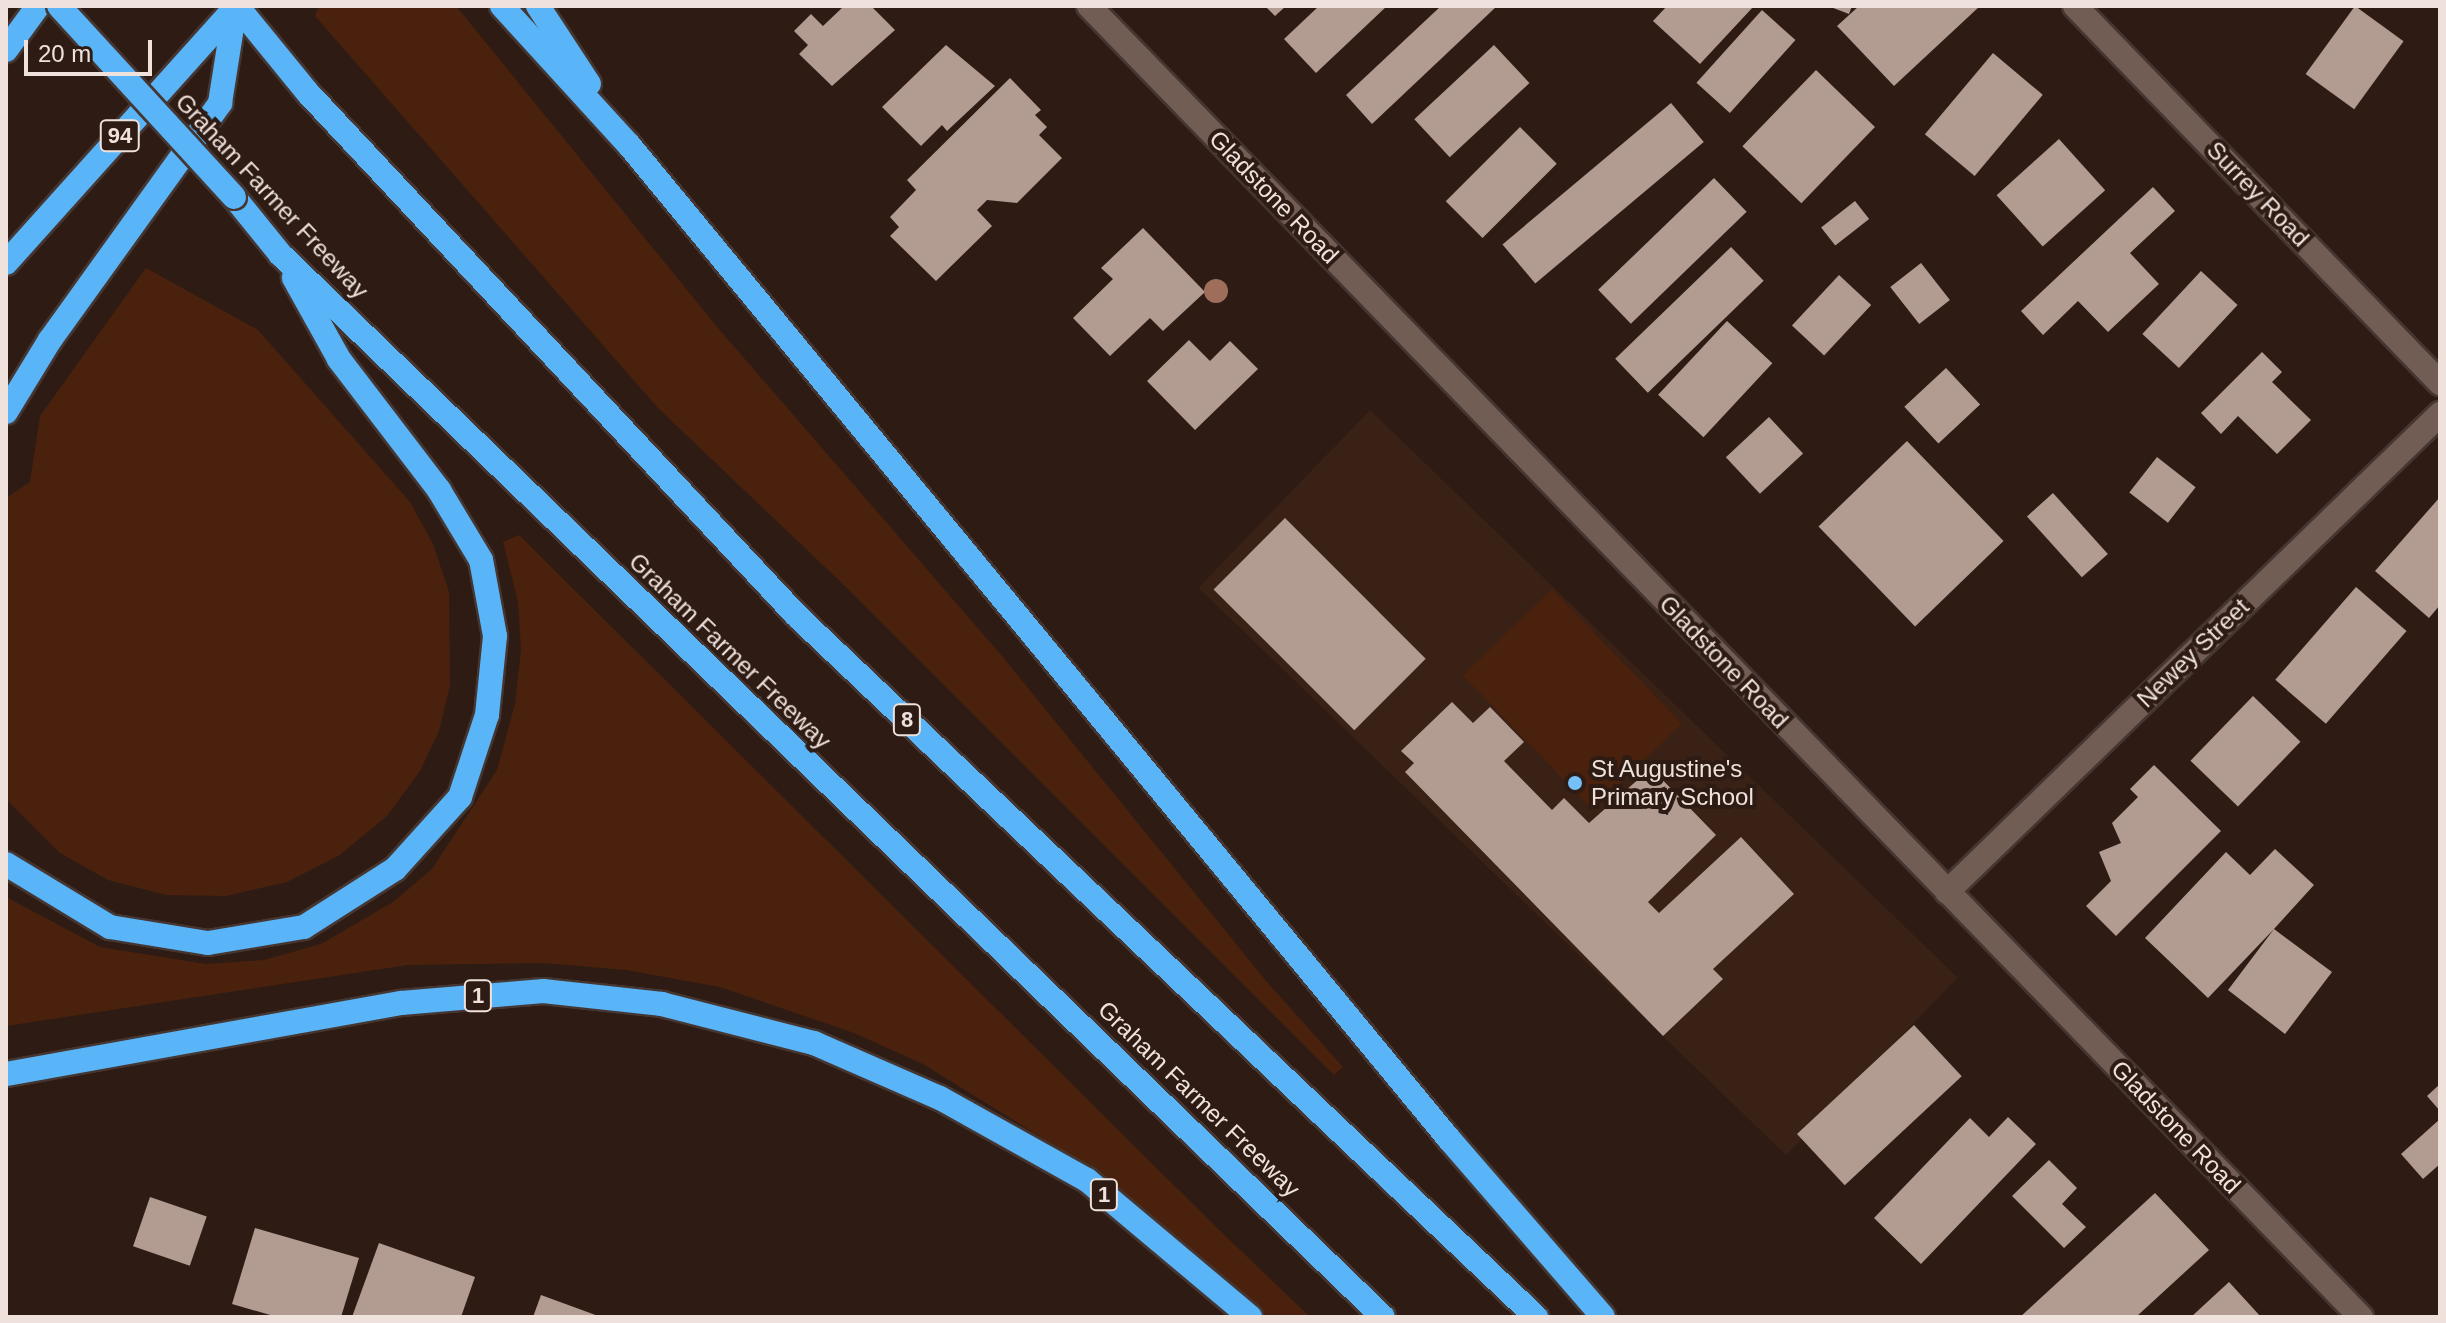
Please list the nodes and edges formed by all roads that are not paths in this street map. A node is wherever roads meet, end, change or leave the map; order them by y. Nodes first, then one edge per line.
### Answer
1 (38, 6) edge
2 (59, 6) edge
3 (502, 6) edge
4 (538, 6) edge
5 (1089, 6) edge
6 (2075, 6) edge
7 (236, 7) edge
8 (6, 50) edge
9 (629, 145) junction
10 (281, 255) junction
11 (6, 263) edge
12 (2440, 383) edge
13 (6, 412) edge
14 (2440, 414) edge
15 (6, 864) edge
16 (1947, 892) junction
17 (6, 1074) edge
18 (1250, 1317) edge
19 (1383, 1317) edge
20 (1536, 1317) edge
21 (1603, 1317) edge
22 (2361, 1317) edge

1 - 8 highway
2 - 10 highway, Graham Farmer Freeway, bridge
3 - 9 highway
4 - 9 highway
5 - 16 street, Gladstone Road
6 - 12 street, Surrey Road
7 - 11 highway, 94
7 - 13 highway
7 - 20 highway, 8
9 - 21 highway
10 - 15 highway
10 - 19 highway, Graham Farmer Freeway
14 - 16 street, Newey Street
16 - 22 street, Gladstone Road
17 - 18 highway, 1

